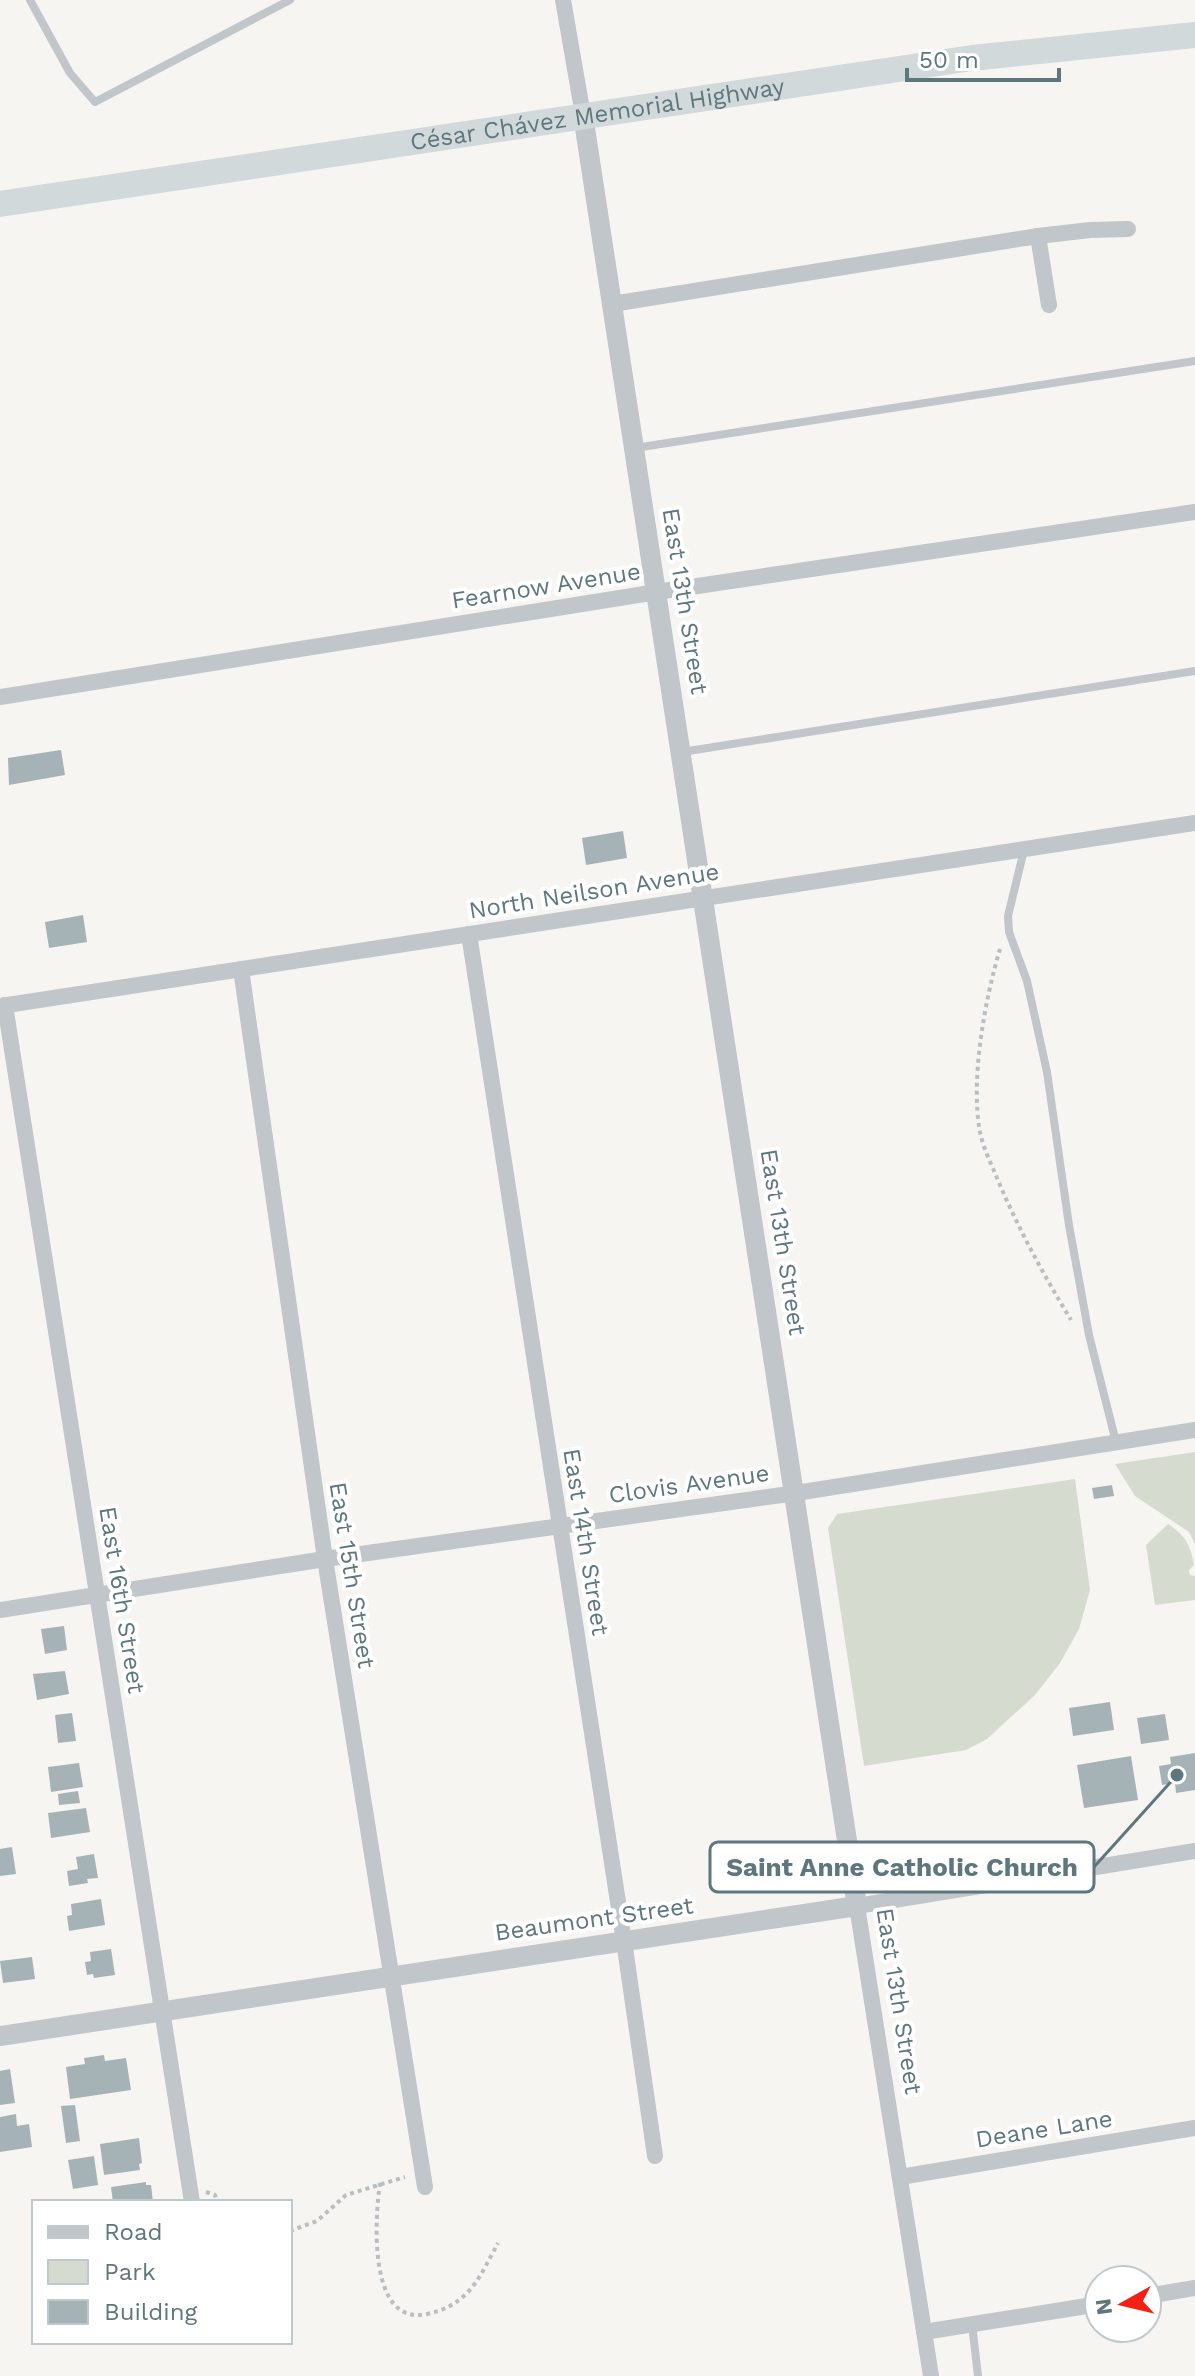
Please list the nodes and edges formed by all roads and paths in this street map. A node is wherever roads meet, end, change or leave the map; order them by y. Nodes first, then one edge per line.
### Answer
1 (30, 0) edge
2 (290, 0) edge
3 (563, 0) edge
4 (1195, 35) edge
5 (583, 115) junction
6 (0, 204) edge
7 (1128, 229) dead end
8 (1038, 236) junction
9 (612, 304) junction
10 (1049, 305) dead end
11 (1195, 361) edge
12 (635, 448) junction
13 (1195, 512) edge
14 (657, 592) junction
15 (1195, 671) edge
16 (0, 697) edge
17 (682, 752) junction
18 (1195, 823) edge
19 (1024, 849) junction
20 (704, 898) junction
21 (1008, 924) junction
22 (469, 934) junction
23 (241, 969) junction
24 (2, 1005) edge
25 (1073, 1323) dead end
26 (1195, 1430) edge
27 (1117, 1443) junction
28 (796, 1493) junction
29 (559, 1527) junction
30 (325, 1559) junction
31 (97, 1596) junction
32 (0, 1610) edge
33 (1195, 1851) edge
34 (857, 1906) junction
35 (624, 1941) junction
36 (391, 1975) junction
37 (162, 2010) junction
38 (0, 2036) edge
39 (1195, 2128) edge
40 (655, 2156) dead end
41 (900, 2177) junction
42 (424, 2181) joint
43 (380, 2183) junction
44 (192, 2200) edge
45 (292, 2230) edge
46 (498, 2243) dead end
47 (1195, 2288) edge
48 (1163, 2293) edge
49 (1083, 2307) edge
50 (972, 2324) junction
51 (924, 2332) junction
52 (931, 2376) edge
53 (978, 2376) edge

1 - 2 lane
3 - 5 street
4 - 5 highway, César Chávez Memorial Highway
5 - 6 highway, César Chávez Memorial Highway
5 - 9 street, East 13th Street
7 - 8 street
8 - 9 street
8 - 10 street
9 - 12 street, East 13th Street
11 - 12 lane
12 - 14 street, East 13th Street
13 - 14 street, Fearnow Avenue
14 - 16 street, Fearnow Avenue
14 - 17 street, East 13th Street
15 - 17 lane
17 - 20 street, East 13th Street
18 - 19 street, North Neilson Avenue
19 - 20 street, North Neilson Avenue
19 - 21 lane
20 - 22 street, North Neilson Avenue
20 - 28 street, East 13th Street
21 - 25 path
21 - 27 lane
22 - 23 street, North Neilson Avenue
22 - 29 street, East 14th Street
23 - 24 street, North Neilson Avenue
23 - 30 street, East 15th Street
24 - 31 street, East 16th Street
26 - 27 street, Clovis Avenue
27 - 28 street, Clovis Avenue
28 - 29 street, Clovis Avenue
28 - 34 street, East 13th Street
29 - 30 street, Clovis Avenue
29 - 35 street, East 14th Street
30 - 31 street, Clovis Avenue
30 - 36 street, East 15th Street
31 - 32 street, Clovis Avenue
31 - 37 street, East 16th Street
33 - 34 street, Beaumont Street
34 - 35 street, Beaumont Street
34 - 41 street, East 13th Street
35 - 36 street, Beaumont Street
35 - 40 street, East 14th Street
36 - 37 street, Beaumont Street
36 - 42 street, East 15th Street
37 - 38 street, Beaumont Street
37 - 44 street, East 16th Street
39 - 41 street, Deane Lane
41 - 51 street, East 13th Street
42 - 43 path
43 - 45 path
43 - 46 path
47 - 48 street
49 - 50 street
50 - 51 street
50 - 53 lane
51 - 52 street, East 13th Street

